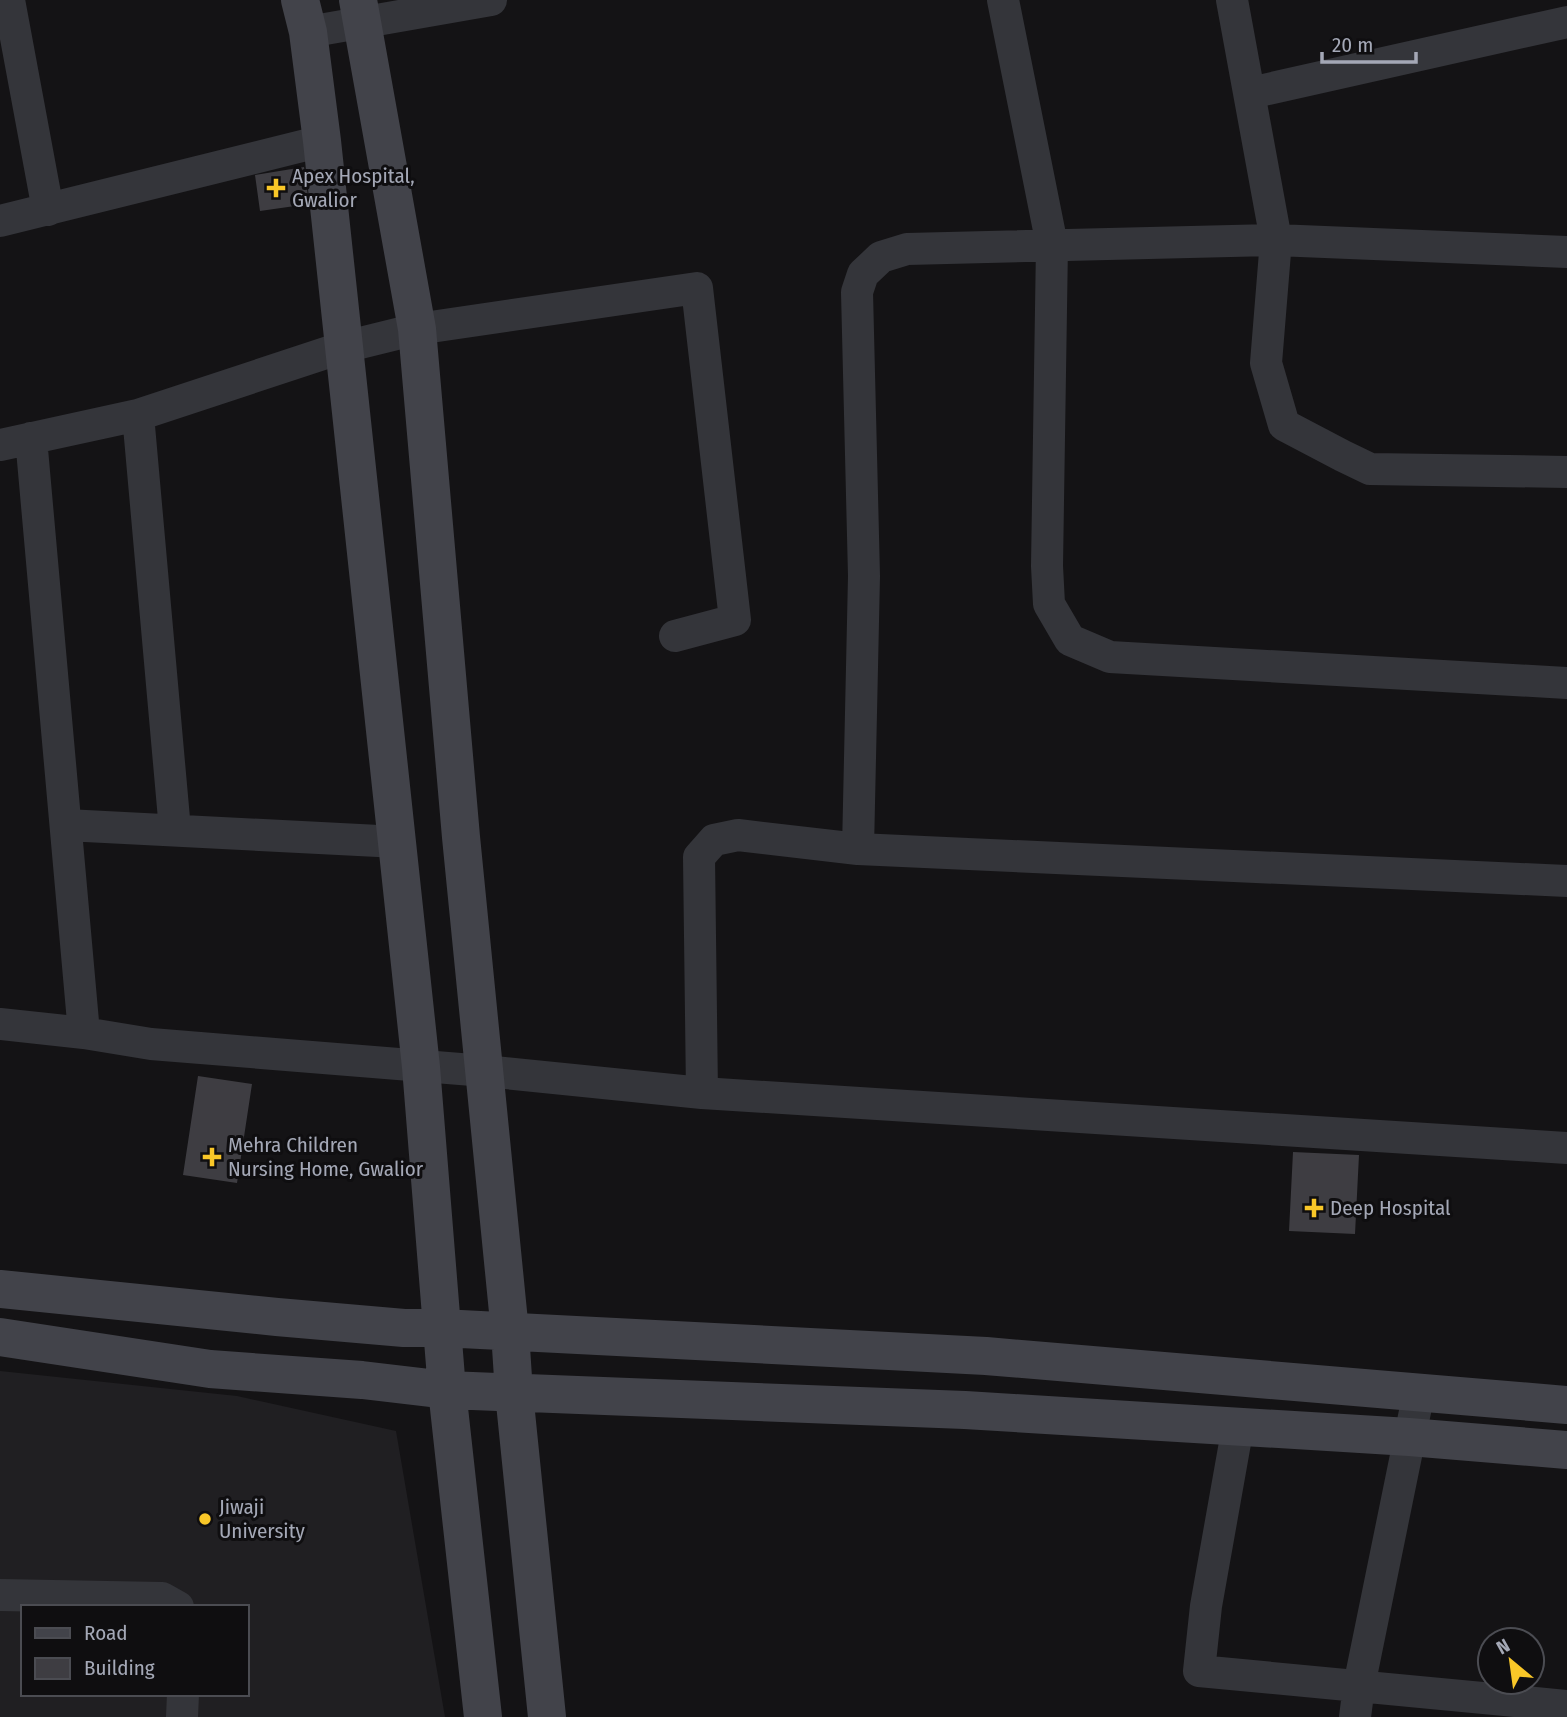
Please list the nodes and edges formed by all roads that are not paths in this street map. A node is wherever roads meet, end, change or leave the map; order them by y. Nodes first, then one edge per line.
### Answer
1 (491, 0) edge
2 (1003, 0) edge
3 (1232, 0) edge
4 (6, 4) edge
5 (360, 11) edge
6 (304, 16) edge
7 (1567, 22) edge
8 (1250, 93) junction
9 (322, 141) junction
10 (48, 210) junction
11 (0, 221) edge
12 (1276, 240) junction
13 (1052, 245) junction
14 (1567, 252) edge
15 (417, 329) junction
16 (344, 347) junction
17 (138, 415) junction
18 (31, 439) junction
19 (0, 445) edge
20 (1567, 472) edge
21 (675, 636) dead end
22 (1567, 683) edge
23 (66, 825) junction
24 (175, 830) junction
25 (398, 842) junction
26 (858, 849) junction
27 (1567, 881) edge
28 (0, 1024) edge
29 (85, 1033) junction
30 (421, 1067) junction
31 (485, 1072) junction
32 (702, 1093) junction
33 (1567, 1148) edge
34 (0, 1289) edge
35 (441, 1328) junction
36 (510, 1332) junction
37 (0, 1337) edge
38 (900, 1351) junction
39 (447, 1390) junction
40 (1419, 1392) junction
41 (514, 1394) junction
42 (1567, 1405) edge
43 (894, 1408) junction
44 (1238, 1426) junction
45 (1409, 1437) junction
46 (1567, 1450) edge
47 (0, 1595) edge
48 (174, 1605) edge
49 (183, 1696) edge
50 (1357, 1702) edge
51 (1567, 1706) edge
52 (181, 1717) edge
53 (483, 1717) edge
54 (547, 1717) edge

1 - 5 street
2 - 13 street
3 - 8 street
4 - 10 street
5 - 6 street
5 - 15 main road
6 - 9 main road
7 - 8 street
8 - 12 street
9 - 10 street
9 - 16 main road
10 - 11 street
12 - 13 street
12 - 14 street
12 - 20 street
13 - 22 street
13 - 26 street
15 - 16 street
15 - 21 street
15 - 31 main road
16 - 17 street
16 - 25 main road
17 - 18 street
17 - 24 street
18 - 19 street
18 - 23 street
23 - 24 street
23 - 29 street
24 - 25 street
25 - 30 main road
26 - 27 street
26 - 32 street
28 - 29 street
29 - 30 street
30 - 31 street
30 - 35 main road
31 - 32 street
31 - 36 main road
32 - 33 street
34 - 35 main road
35 - 36 main road
35 - 39 main road
36 - 38 main road
36 - 41 main road
37 - 39 main road
38 - 40 main road
38 - 43 main road
39 - 41 main road
39 - 53 main road
40 - 42 main road
40 - 45 street
41 - 43 main road
41 - 54 main road
43 - 44 main road
44 - 45 main road
44 - 50 street
45 - 46 main road
45 - 50 street
47 - 48 street
49 - 52 street
50 - 51 street

